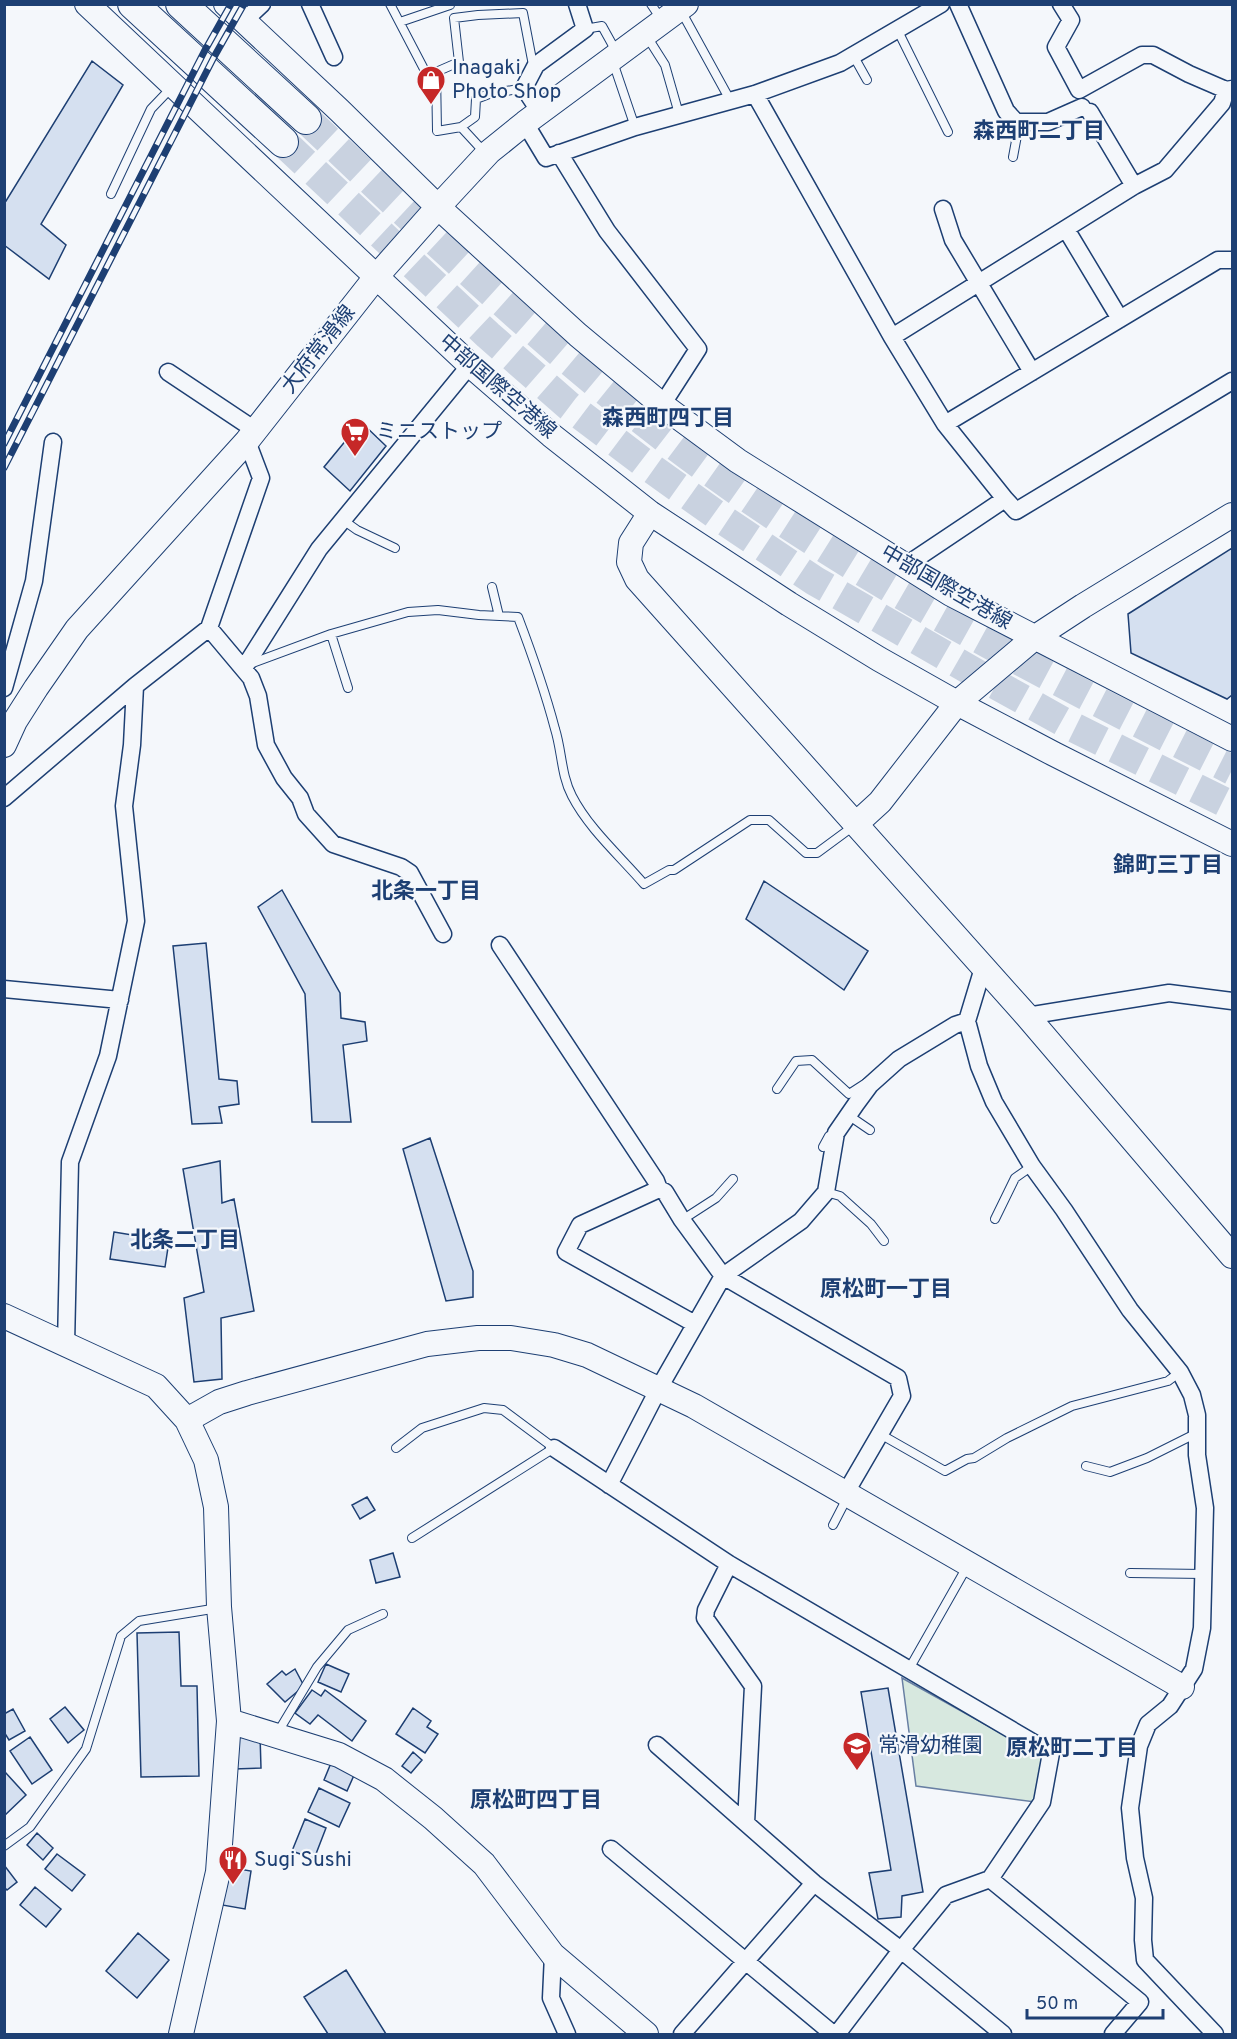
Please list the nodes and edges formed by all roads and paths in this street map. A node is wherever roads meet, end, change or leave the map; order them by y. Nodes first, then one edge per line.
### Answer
1 (87, 4) edge
2 (133, 4) edge
3 (181, 4) edge
4 (226, 4) edge
5 (262, 4) edge
6 (310, 4) edge
7 (390, 4) edge
8 (577, 4) edge
9 (958, 4) edge
10 (1061, 4) edge
11 (450, 5) edge
12 (933, 7) edge
13 (665, 15) edge
14 (454, 18) junction
15 (244, 21) junction
16 (400, 22) junction
17 (585, 29) junction
18 (898, 31) junction
19 (853, 55) junction
20 (334, 57) dead end
21 (614, 57) junction
22 (536, 66) junction
23 (436, 72) junction
24 (867, 80) dead end
25 (174, 85) junction
26 (525, 88) junction
27 (1229, 90) edge
28 (755, 94) junction
29 (730, 100) junction
30 (679, 114) junction
31 (533, 118) junction
32 (306, 119) tunnel mouth
33 (1016, 122) junction
34 (461, 127) junction
35 (635, 127) junction
36 (948, 132) dead end
37 (282, 142) tunnel mouth
38 (559, 153) junction
39 (487, 155) junction
40 (1013, 157) dead end
41 (1134, 186) junction
42 (111, 194) dead end
43 (438, 207) junction
44 (943, 209) dead end
45 (1066, 229) junction
46 (1233, 260) edge
47 (376, 277) junction
48 (978, 283) junction
49 (1120, 319) junction
50 (892, 337) junction
51 (470, 365) junction
52 (168, 372) dead end
53 (1032, 372) junction
54 (1233, 381) edge
55 (663, 405) junction
56 (945, 424) junction
57 (251, 435) junction
58 (52, 442) dead end
59 (1005, 499) junction
60 (650, 513) junction
61 (1233, 515) edge
62 (343, 520) junction
63 (395, 548) dead end
64 (905, 566) junction
65 (492, 587) dead end
66 (499, 616) junction
67 (209, 628) junction
68 (331, 634) junction
69 (1034, 639) junction
70 (244, 668) junction
71 (135, 686) junction
72 (4, 688) edge
73 (348, 688) dead end
74 (957, 703) junction
75 (10, 715) edge
76 (1233, 739) edge
77 (4, 744) edge
78 (4, 798) edge
79 (857, 823) junction
80 (1233, 844) edge
81 (443, 934) dead end
82 (500, 945) dead end
83 (983, 968) junction
84 (4, 989) edge
85 (120, 1000) junction
86 (1233, 1001) edge
87 (1027, 1016) junction
88 (967, 1021) junction
89 (870, 1085) junction
90 (777, 1089) dead end
91 (848, 1115) junction
92 (870, 1130) dead end
93 (836, 1133) junction
94 (823, 1147) dead end
95 (1032, 1166) junction
96 (733, 1179) dead end
97 (658, 1189) junction
98 (826, 1192) junction
99 (995, 1219) dead end
100 (681, 1220) junction
101 (884, 1241) dead end
102 (1233, 1256) edge
103 (723, 1276) junction
104 (4, 1316) edge
105 (695, 1324) junction
106 (66, 1345) junction
107 (1180, 1372) junction
108 (659, 1388) junction
109 (187, 1420) junction
110 (880, 1434) junction
111 (1197, 1437) junction
112 (396, 1448) dead end
113 (554, 1448) junction
114 (1086, 1466) dead end
115 (609, 1485) junction
116 (846, 1495) junction
117 (833, 1525) dead end
118 (412, 1538) dead end
119 (729, 1564) junction
120 (969, 1565) junction
121 (1130, 1574) dead end
122 (1204, 1574) junction
123 (219, 1607) junction
124 (383, 1614) dead end
125 (909, 1669) junction
126 (1182, 1687) junction
127 (229, 1721) junction
128 (276, 1735) junction
129 (657, 1745) dead end
130 (746, 1823) junction
131 (4, 1846) edge
132 (611, 1849) dead end
133 (990, 1879) junction
134 (814, 1883) junction
135 (901, 1950) junction
136 (553, 1955) junction
137 (746, 1961) junction
138 (181, 2034) edge
139 (567, 2034) edge
140 (646, 2034) edge
141 (682, 2034) edge
142 (835, 2034) edge
143 (1003, 2034) edge
144 (1113, 2034) edge
145 (1215, 2034) edge

1 - 25 street, 中部国際空港線
2 - 37 highway
3 - 32 highway
4 - 15 street, 中部国際空港線
5 - 15 street
6 - 20 street
7 - 16 lane
8 - 17 street
9 - 33 street
10 - 27 street
11 - 14 lane
11 - 16 lane
12 - 18 street
13 - 21 street, 大府常滑線
13 - 29 lane
13 - 30 lane
14 - 22 lane
14 - 23 lane
15 - 43 street, 中部国際空港線
16 - 23 lane
17 - 21 lane
17 - 22 street
18 - 19 street
18 - 36 lane
19 - 24 lane
19 - 28 street
21 - 31 street, 大府常滑線
21 - 35 lane
22 - 26 street
23 - 34 lane
25 - 42 lane
25 - 47 street, 中部国際空港線
26 - 31 street
26 - 34 lane
27 - 41 street
28 - 29 street
28 - 50 street
29 - 30 street
30 - 35 street
31 - 38 street
31 - 39 street, 大府常滑線
33 - 40 lane
33 - 41 street
34 - 39 lane
35 - 38 street
38 - 55 street
39 - 43 street, 大府常滑線
41 - 45 street
43 - 47 street, 大府常滑線
43 - 55 street, 中部国際空港線
44 - 48 street
45 - 48 street
45 - 49 street
46 - 49 street
47 - 51 street, 中部国際空港線
47 - 57 street, 大府常滑線
48 - 50 street
48 - 53 street
49 - 53 street
50 - 56 street
51 - 60 street, 中部国際空港線
51 - 62 street
52 - 57 street
53 - 56 street
54 - 59 street
55 - 64 street, 中部国際空港線
56 - 59 street
57 - 67 street
57 - 75 street, 大府常滑線
58 - 72 street
59 - 64 street
60 - 74 street, 中部国際空港線
60 - 79 street
61 - 69 street
62 - 63 lane
62 - 70 street
64 - 69 street, 中部国際空港線
65 - 66 lane
66 - 68 lane
66 - 79 lane
67 - 70 street
67 - 71 street
68 - 70 lane
68 - 73 lane
69 - 74 street, 中部国際空港線
69 - 76 street, 中部国際空港線
70 - 81 street
71 - 78 street
71 - 85 street
74 - 79 street
74 - 80 street, 中部国際空港線
75 - 77 street, 大府常滑線
79 - 83 street
82 - 97 street
83 - 87 street
83 - 88 street
84 - 85 street
85 - 106 street
86 - 87 street
87 - 102 street
88 - 89 street
88 - 95 street
89 - 90 lane
89 - 91 street
91 - 92 lane
91 - 93 street
93 - 94 lane
93 - 98 street
95 - 99 lane
95 - 107 street
96 - 100 lane
97 - 100 street
97 - 105 street
98 - 101 lane
98 - 103 street
100 - 103 street
103 - 105 street
103 - 110 street
104 - 106 street
105 - 108 street
106 - 109 street
107 - 110 lane
107 - 111 street
108 - 109 street
108 - 115 street
108 - 116 street
109 - 123 street
110 - 116 street
111 - 114 lane
111 - 122 street
112 - 113 lane
113 - 115 street
113 - 118 lane
115 - 119 street
116 - 117 lane
116 - 120 street
119 - 125 street
119 - 130 street
120 - 125 lane
120 - 126 street
121 - 122 lane
122 - 126 street
123 - 127 street
123 - 131 lane
124 - 128 lane
125 - 133 street
126 - 145 street
127 - 128 street
127 - 138 street
128 - 136 street
129 - 130 street
130 - 134 street
132 - 137 street
133 - 135 street
133 - 144 street
134 - 135 street
134 - 137 street
135 - 142 street
135 - 143 street
136 - 139 street
136 - 140 street
137 - 141 street
137 - 142 street

